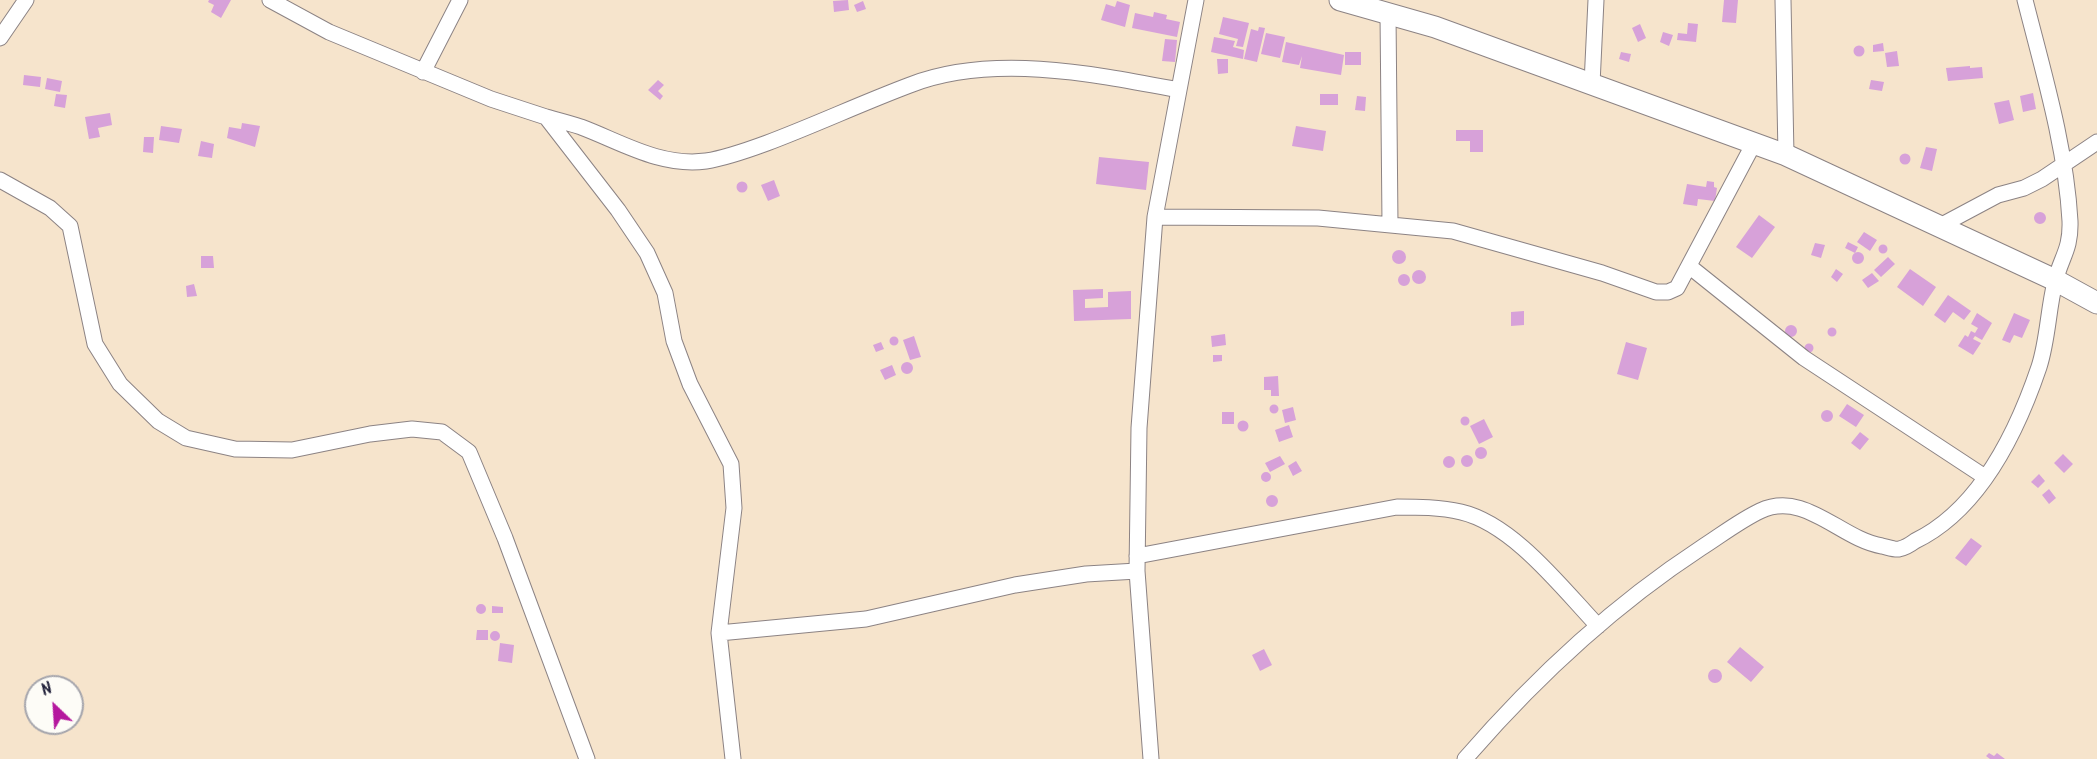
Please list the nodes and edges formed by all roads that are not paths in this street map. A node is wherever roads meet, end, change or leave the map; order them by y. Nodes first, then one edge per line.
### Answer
1 (26, 0) edge
2 (270, 0) edge
3 (460, 0) edge
4 (1196, 0) edge
5 (1340, 0) edge
6 (1596, 0) edge
7 (1783, 0) edge
8 (2025, 0) edge
9 (1388, 14) junction
10 (0, 38) edge
11 (423, 72) junction
12 (1592, 84) junction
13 (1179, 90) junction
14 (546, 117) junction
15 (2097, 142) edge
16 (1754, 143) junction
17 (1786, 155) junction
18 (2063, 163) junction
19 (0, 180) edge
20 (1155, 217) junction
21 (1390, 224) junction
22 (1938, 227) junction
23 (1689, 266) junction
24 (2055, 280) junction
25 (2097, 303) edge
26 (1985, 477) junction
27 (1137, 563) junction
28 (1598, 626) junction
29 (719, 633) junction
30 (586, 759) edge
31 (733, 759) edge
32 (1151, 759) edge
33 (1465, 759) edge

1 - 10 street
2 - 11 street
3 - 11 street
4 - 13 street
5 - 9 main road
6 - 12 street
7 - 17 street
8 - 18 street
9 - 12 main road
9 - 21 street
11 - 14 street
12 - 16 main road
13 - 14 street
13 - 20 street
14 - 29 street
15 - 18 street
16 - 17 main road
16 - 23 street
17 - 22 main road
18 - 22 street
18 - 24 street
19 - 30 street
20 - 21 street
20 - 27 street
21 - 23 street
22 - 24 main road
23 - 26 street
24 - 25 main road
24 - 26 street
26 - 28 street
27 - 28 street
27 - 29 street
27 - 32 street
28 - 33 street
29 - 31 street

